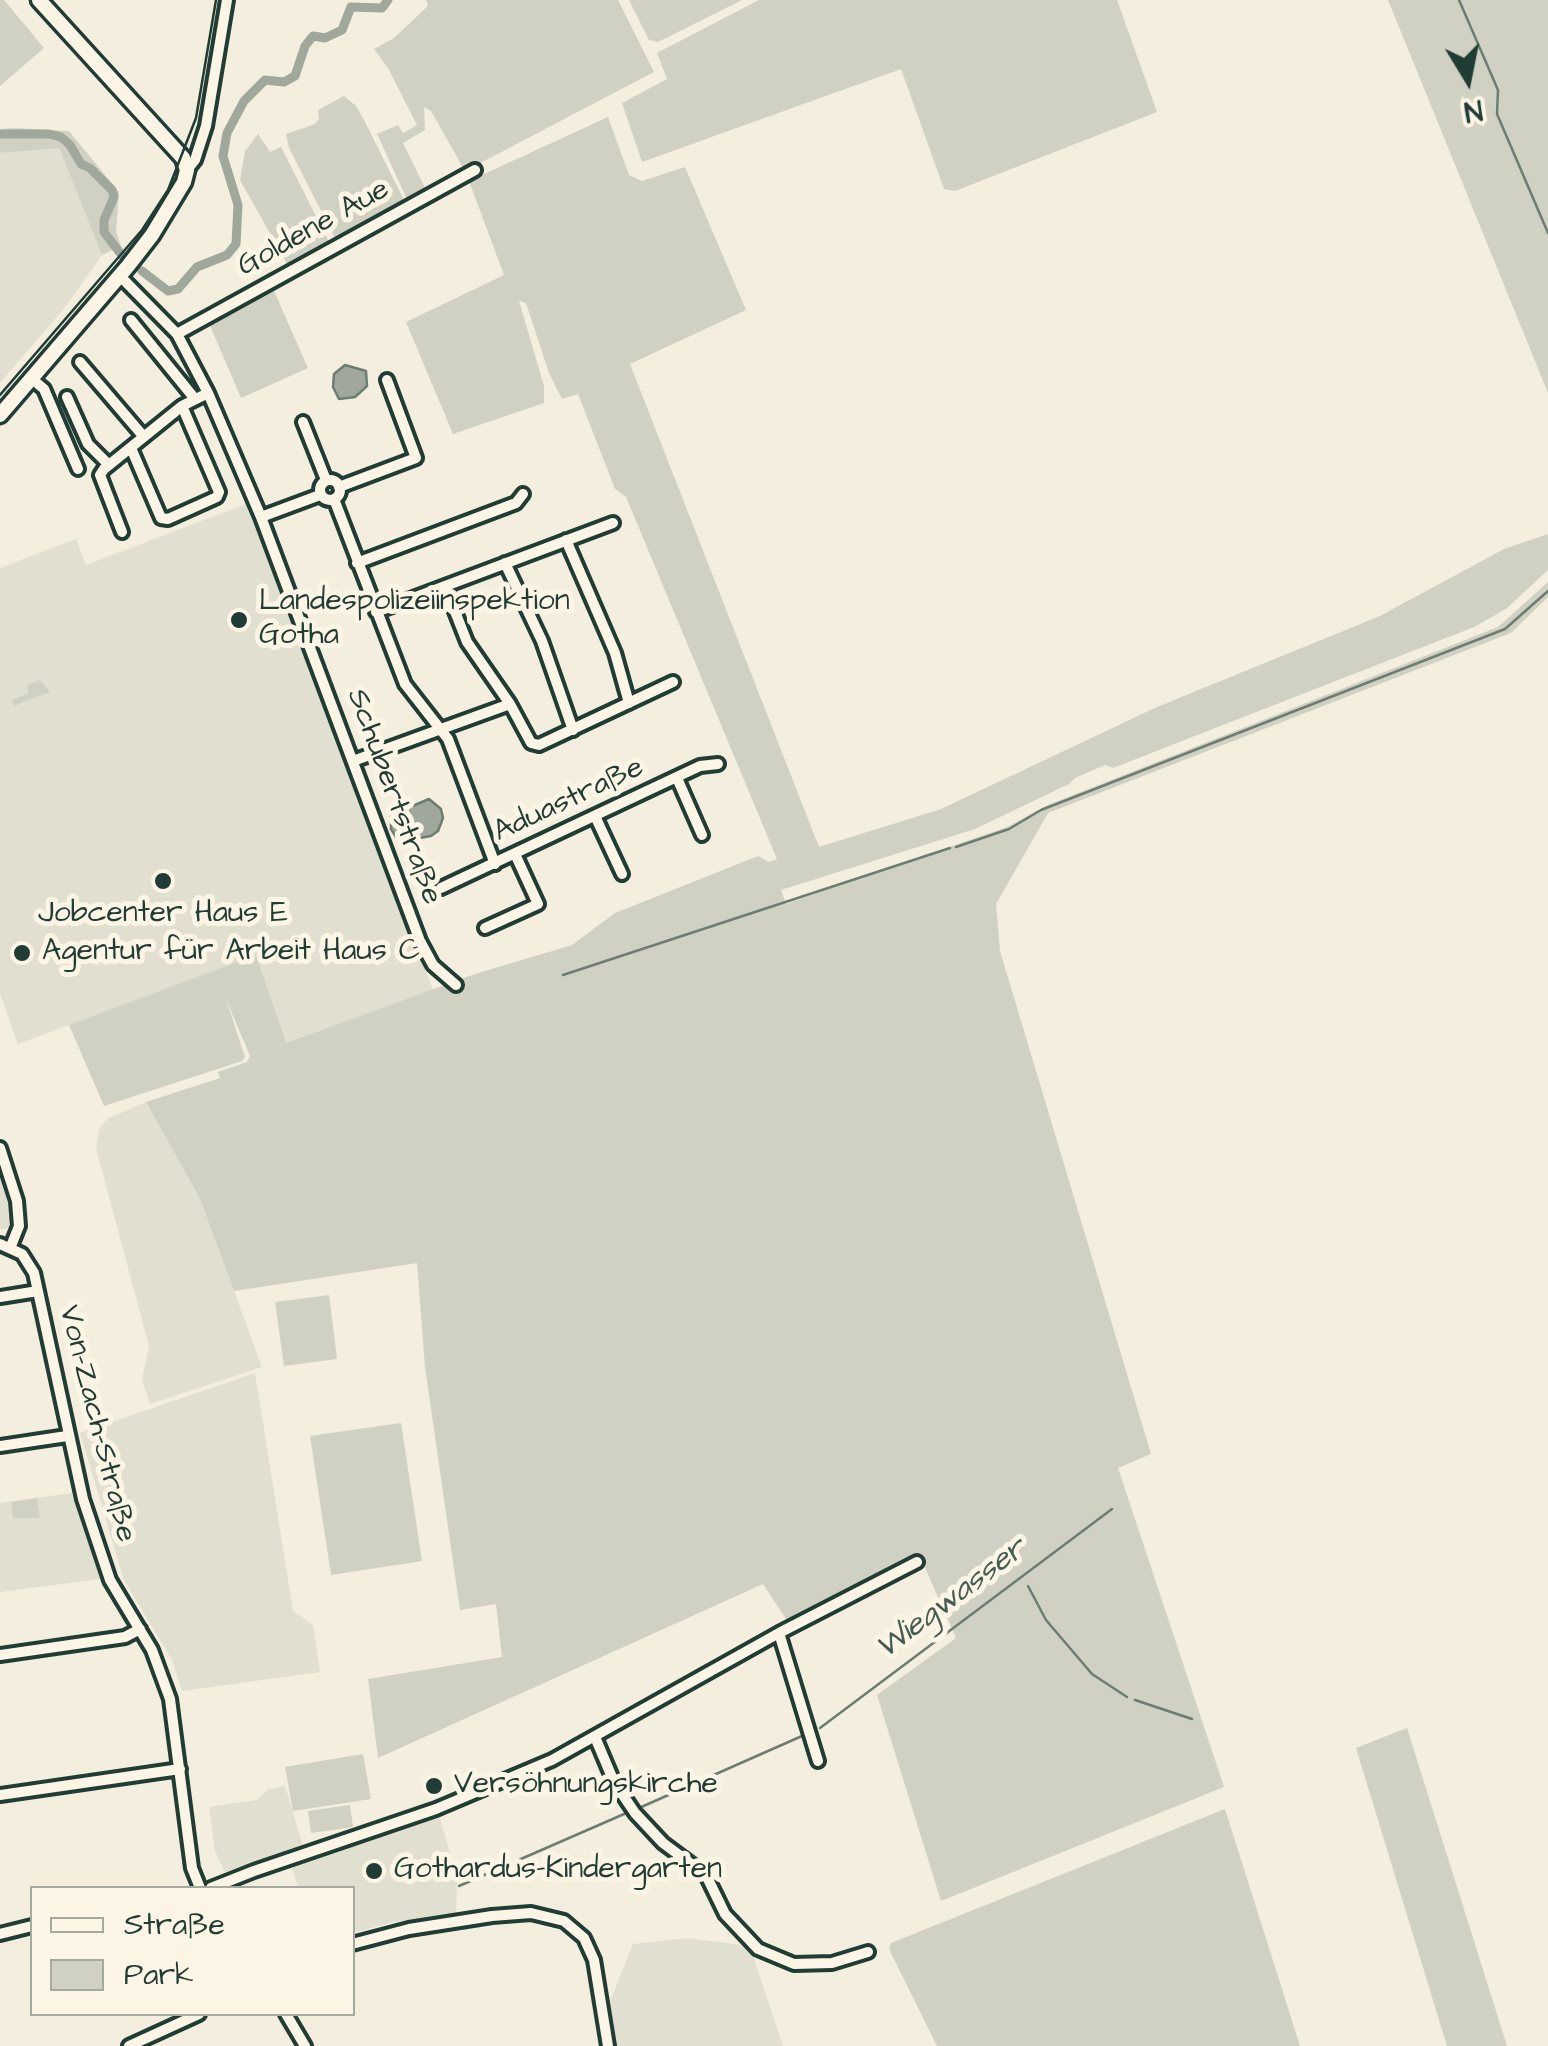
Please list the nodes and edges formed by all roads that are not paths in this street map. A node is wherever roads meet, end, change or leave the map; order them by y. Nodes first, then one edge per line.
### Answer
1 (40, 0) edge
2 (227, 0) edge
3 (187, 170) junction
4 (475, 170) dead end
5 (120, 276) junction
6 (131, 320) dead end
7 (176, 334) junction
8 (80, 362) dead end
9 (31, 378) junction
10 (388, 380) dead end
11 (208, 393) junction
12 (67, 398) dead end
13 (195, 399) junction
14 (182, 406) junction
15 (0, 415) edge
16 (303, 422) dead end
17 (144, 437) junction
18 (130, 448) junction
19 (109, 465) junction
20 (78, 469) dead end
21 (326, 480) junction
22 (339, 487) junction
23 (320, 494) junction
24 (523, 494) dead end
25 (334, 499) junction
26 (261, 517) junction
27 (613, 522) dead end
28 (122, 532) dead end
29 (566, 540) junction
30 (357, 563) junction
31 (505, 563) junction
32 (445, 586) junction
33 (376, 612) junction
34 (673, 682) dead end
35 (510, 704) junction
36 (628, 704) junction
37 (442, 729) junction
38 (573, 730) junction
39 (353, 761) junction
40 (718, 764) dead end
41 (676, 778) junction
42 (595, 816) junction
43 (702, 835) dead end
44 (515, 854) junction
45 (495, 864) junction
46 (622, 874) dead end
47 (442, 888) dead end
48 (485, 928) dead end
49 (456, 985) dead end
50 (0, 1148) edge
51 (5, 1245) edge
52 (38, 1291) junction
53 (0, 1297) edge
54 (67, 1436) junction
55 (0, 1446) edge
56 (917, 1562) dead end
57 (140, 1629) junction
58 (778, 1633) junction
59 (0, 1655) edge
60 (595, 1737) junction
61 (818, 1761) dead end
62 (180, 1769) junction
63 (0, 1795) edge
64 (199, 1886) edge
65 (216, 1886) edge
66 (30, 1926) edge
67 (0, 1934) edge
68 (355, 1943) edge
69 (868, 1952) dead end
70 (195, 2016) edge
71 (287, 2016) edge
72 (142, 2043) edge
73 (129, 2046) edge
74 (305, 2046) edge
75 (608, 2046) edge

1 - 3 main road
2 - 3 street
3 - 5 main road
4 - 7 street, Goldene Aue
5 - 7 street, Schubertstraße
5 - 9 main road
6 - 13 street
7 - 11 street, Schubertstraße
8 - 17 street
9 - 15 main road
9 - 20 street
10 - 22 street
11 - 13 street
11 - 26 street, Schubertstraße
12 - 19 street
13 - 14 street
14 - 17 street
14 - 18 street
16 - 21 street
17 - 18 street
18 - 19 street
19 - 28 street
21 - 22 street
21 - 23 street
22 - 25 street
23 - 25 street
23 - 26 street
24 - 30 street
25 - 30 street
26 - 39 street, Schubertstraße
27 - 29 street
29 - 31 street
29 - 36 street
30 - 33 street
31 - 32 street
31 - 38 street
32 - 33 street
32 - 35 street
33 - 37 street
34 - 36 street
35 - 37 street
35 - 38 street
36 - 38 street
37 - 39 street
37 - 45 street
39 - 49 street, Schubertstraße
40 - 41 street, Aduastraße
41 - 42 street, Aduastraße
41 - 43 street
42 - 44 street, Aduastraße
42 - 46 street
44 - 45 street, Aduastraße
44 - 48 street
45 - 47 street, Aduastraße
50 - 51 street, Von-Zach-Straße
51 - 52 street, Von-Zach-Straße
52 - 53 street
52 - 54 street, Von-Zach-Straße
54 - 55 street
54 - 57 street, Von-Zach-Straße
56 - 58 street
57 - 59 street
57 - 62 street, Von-Zach-Straße
58 - 60 street
58 - 61 street
60 - 65 street
60 - 69 street
62 - 63 street
62 - 64 street, Von-Zach-Straße
66 - 67 street
68 - 75 street
70 - 72 street
71 - 74 street
72 - 73 street

